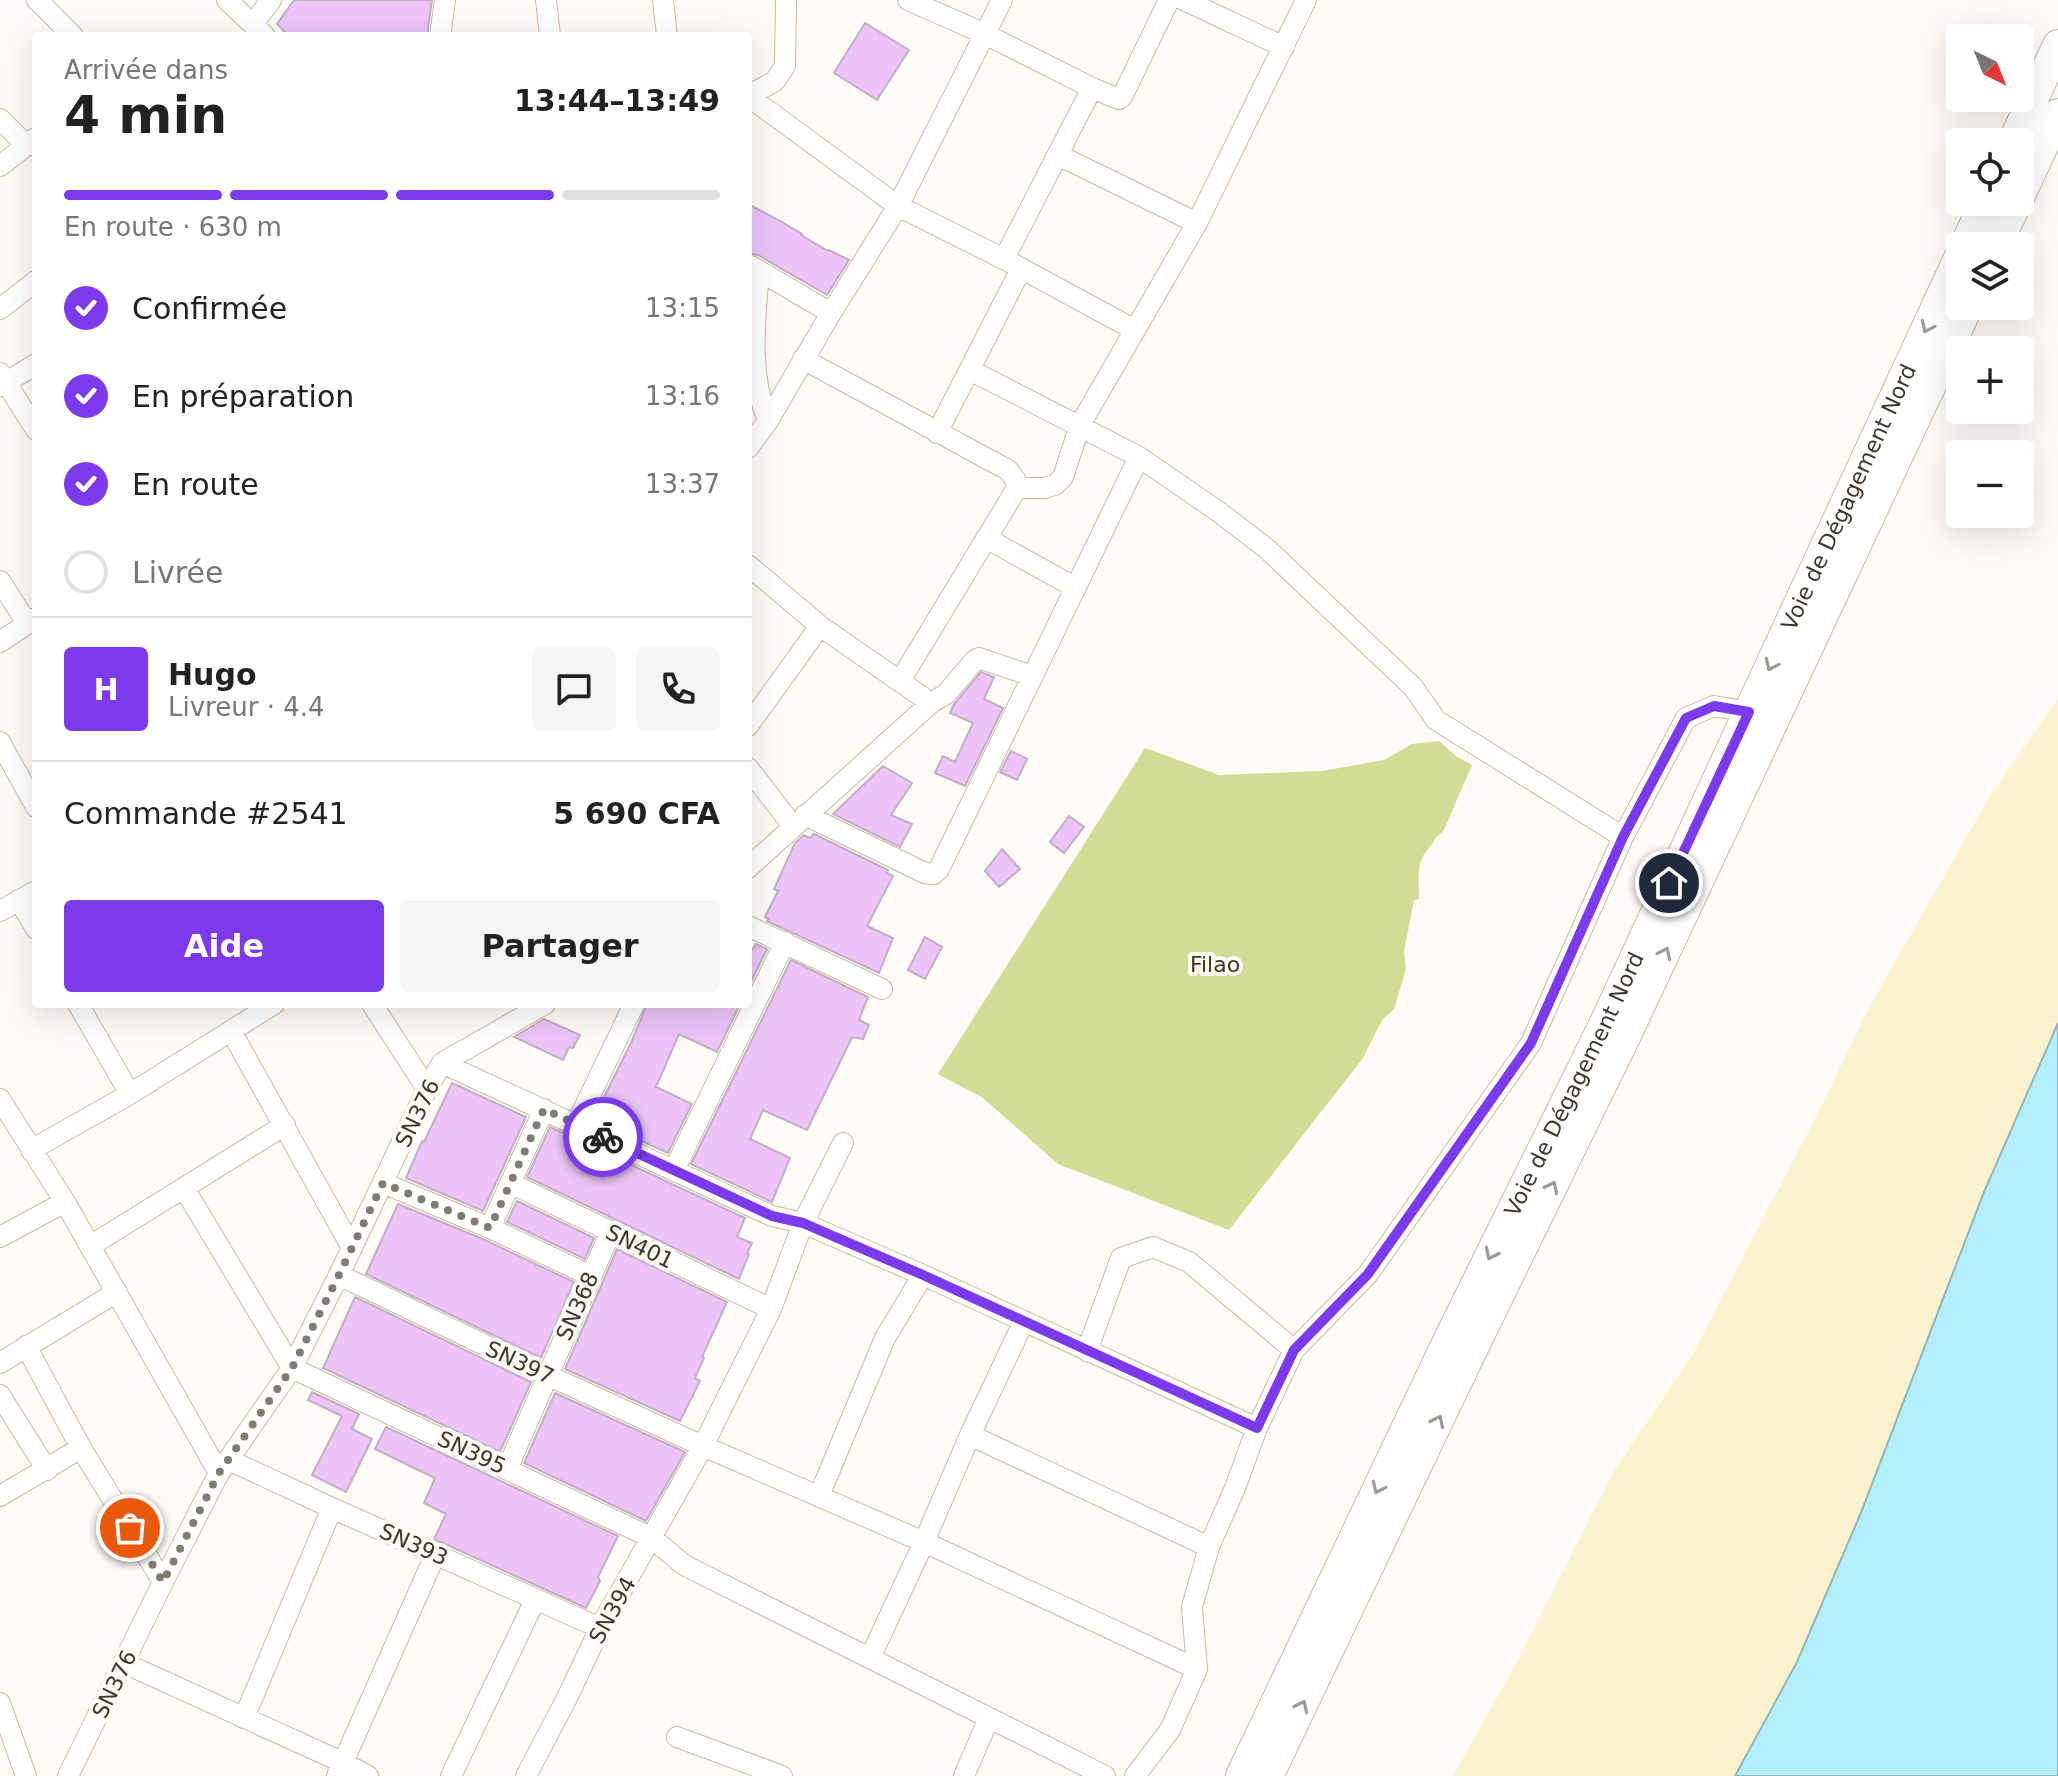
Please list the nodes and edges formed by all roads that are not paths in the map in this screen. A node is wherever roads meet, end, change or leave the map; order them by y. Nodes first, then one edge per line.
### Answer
1 (37, 0) edge
2 (227, 0) edge
3 (271, 0) edge
4 (445, 0) edge
5 (546, 0) edge
6 (663, 0) edge
7 (786, 0) edge
8 (908, 0) edge
9 (1002, 0) edge
10 (1169, 0) edge
11 (1184, 0) edge
12 (1306, 0) edge
13 (259, 30) edge
14 (69, 32) edge
15 (441, 32) edge
16 (550, 32) edge
17 (667, 32) edge
18 (985, 34) junction
19 (2058, 45) edge
20 (1284, 47) junction
21 (1092, 88) junction
22 (752, 94) edge
23 (752, 99) edge
24 (2058, 114) edge
25 (0, 119) edge
26 (2019, 128) edge
27 (31, 142) edge
28 (1058, 155) junction
29 (2034, 165) edge
30 (0, 166) edge
31 (898, 206) junction
32 (1197, 223) junction
33 (1013, 264) junction
34 (754, 268) edge
35 (32, 284) edge
36 (1946, 286) edge
37 (0, 309) edge
38 (831, 313) junction
39 (1961, 320) edge
40 (1135, 330) junction
41 (803, 359) junction
42 (32, 366) edge
43 (970, 370) junction
44 (2, 381) edge
45 (768, 421) junction
46 (32, 424) edge
47 (1080, 425) junction
48 (937, 433) junction
49 (752, 443) edge
50 (1139, 457) junction
51 (1017, 488) junction
52 (986, 538) junction
53 (752, 568) edge
54 (0, 581) edge
55 (1076, 588) junction
56 (32, 620) edge
57 (820, 626) junction
58 (0, 642) edge
59 (1032, 676) junction
60 (900, 681) junction
61 (931, 703) junction
62 (1749, 712) junction
63 (752, 720) edge
64 (0, 742) edge
65 (752, 772) edge
66 (29, 777) edge
67 (799, 821) junction
68 (1623, 837) junction
69 (752, 864) edge
70 (28, 895) edge
71 (0, 911) edge
72 (752, 928) edge
73 (785, 942) junction
74 (882, 989) dead end
75 (80, 1008) edge
76 (268, 1008) edge
77 (375, 1008) edge
78 (538, 1008) edge
79 (632, 1008) edge
80 (231, 1031) junction
81 (442, 1063) junction
82 (427, 1089) junction
83 (130, 1094) junction
84 (0, 1099) edge
85 (544, 1109) junction
86 (285, 1125) junction
87 (576, 1125) junction
88 (843, 1143) dead end
89 (31, 1150) junction
90 (674, 1170) junction
91 (383, 1183) junction
92 (510, 1183) junction
93 (184, 1188) junction
94 (65, 1202) junction
95 (803, 1223) junction
96 (490, 1228) junction
97 (611, 1231) junction
98 (0, 1237) edge
99 (90, 1246) junction
100 (352, 1248) junction
101 (339, 1275) junction
102 (923, 1275) junction
103 (591, 1276) junction
104 (117, 1292) junction
105 (771, 1309) junction
106 (1024, 1321) junction
107 (26, 1346) junction
108 (1294, 1350) junction
109 (1087, 1351) junction
110 (0, 1363) edge
111 (292, 1368) junction
112 (547, 1375) junction
113 (0, 1395) edge
114 (1257, 1428) junction
115 (970, 1435) junction
116 (703, 1446) junction
117 (81, 1448) junction
118 (224, 1466) junction
119 (507, 1469) junction
120 (47, 1470) junction
121 (0, 1496) edge
122 (819, 1496) junction
123 (332, 1508) junction
124 (652, 1538) junction
125 (924, 1542) junction
126 (1209, 1547) junction
127 (436, 1553) junction
128 (163, 1582) junction
129 (535, 1600) junction
130 (600, 1628) junction
131 (870, 1658) junction
132 (124, 1663) junction
133 (1197, 1669) junction
134 (0, 1703) edge
135 (244, 1718) junction
136 (989, 1718) junction
137 (677, 1737) dead end
138 (340, 1769) edge
139 (1248, 1773) edge
140 (26, 1776) edge
141 (68, 1776) edge
142 (368, 1776) edge
143 (451, 1776) edge
144 (526, 1776) edge
145 (782, 1776) edge
146 (964, 1776) edge
147 (1105, 1776) edge
148 (1135, 1776) edge

1 - 14 street
2 - 13 street
3 - 13 street
4 - 15 street
5 - 16 street
6 - 17 street
7 - 22 street
8 - 18 street
9 - 18 street
10 - 21 street
11 - 20 street
12 - 20 street
18 - 21 street
18 - 31 street
19 - 26 highway
20 - 32 street
21 - 28 street
23 - 31 street
24 - 29 highway
25 - 27 street
27 - 30 street
28 - 32 street
28 - 33 street
31 - 33 street
31 - 38 street
32 - 40 street
33 - 40 street
33 - 43 street
34 - 38 street
34 - 45 street
35 - 37 street
36 -> 62 highway, Voie de Dégagement Nord
38 - 41 street
139 -> 39 highway, Voie de Dégagement Nord
40 - 47 street
41 - 45 street
41 - 48 street
42 - 44 street
43 - 47 street
43 - 48 street
44 - 46 street
45 - 49 street
47 - 50 street
47 - 51 street
48 - 51 street
50 - 55 street
50 - 68 street
51 - 52 street
52 - 55 street
52 - 60 street
53 - 57 street
54 - 56 street
55 - 59 street
56 - 58 street
57 - 60 street
57 - 63 street
59 - 61 street
59 - 67 street
60 - 61 street
61 - 67 street
62 - 68 street
62 -> 139 highway, Voie de Dégagement Nord
64 - 66 street
65 - 67 street
67 - 69 street
68 - 108 street
70 - 71 street
72 - 73 street
73 - 74 street
73 - 90 street
75 - 83 street
76 - 80 street
77 - 82 street
78 - 81 street, SN376
79 - 87 street
80 - 83 street
80 - 86 street
81 - 82 street, SN376
81 - 85 street
82 - 91 street, SN376
83 - 89 street
84 - 89 street
85 - 87 street
85 - 92 street
86 - 93 street
86 - 100 street
87 - 90 street
88 - 95 street, SN394
89 - 94 street
90 - 95 street
91 - 96 street
91 - 100 street, SN376
92 - 96 street
92 - 97 street, SN401
93 - 99 street
93 - 111 street
94 - 98 street
94 - 99 street
95 - 102 street
95 - 105 street, SN394
96 - 103 street
97 - 103 street, SN368
97 - 105 street, SN401
99 - 104 street
100 - 101 street, SN376
101 - 111 street, SN376
101 - 112 street, SN397
102 - 106 street
102 - 122 street
103 - 112 street, SN368
104 - 107 street
104 - 118 street
105 - 116 street, SN394
106 - 109 street
106 - 115 street
107 - 110 street
107 - 117 street
108 - 109 street
108 - 114 street
109 - 114 street
111 - 118 street, SN376
111 - 119 street, SN395
112 - 116 street, SN397
112 - 119 street, SN368
113 - 120 street
114 - 126 street
115 - 125 street
115 - 126 street
116 - 122 street, SN397
116 - 124 street, SN394
117 - 120 street
117 - 128 street
118 - 123 street, SN393
118 - 128 street, SN376
119 - 124 street, SN395
120 - 121 street
122 - 125 street, SN397
123 - 127 street, SN393
123 - 135 street
124 - 130 street, SN394
124 - 131 street, SN395
125 - 131 street
125 - 133 street, SN397
126 - 133 street
127 - 129 street, SN393
127 - 138 street
128 - 132 street, SN376
129 - 130 street, SN393
129 - 143 street
130 - 144 street, SN394
131 - 136 street, SN395
132 - 135 street
132 - 141 street, SN376
133 - 148 street
134 - 140 street
135 - 138 street
136 - 146 street
136 - 147 street, SN395
137 - 145 street
138 - 142 street

